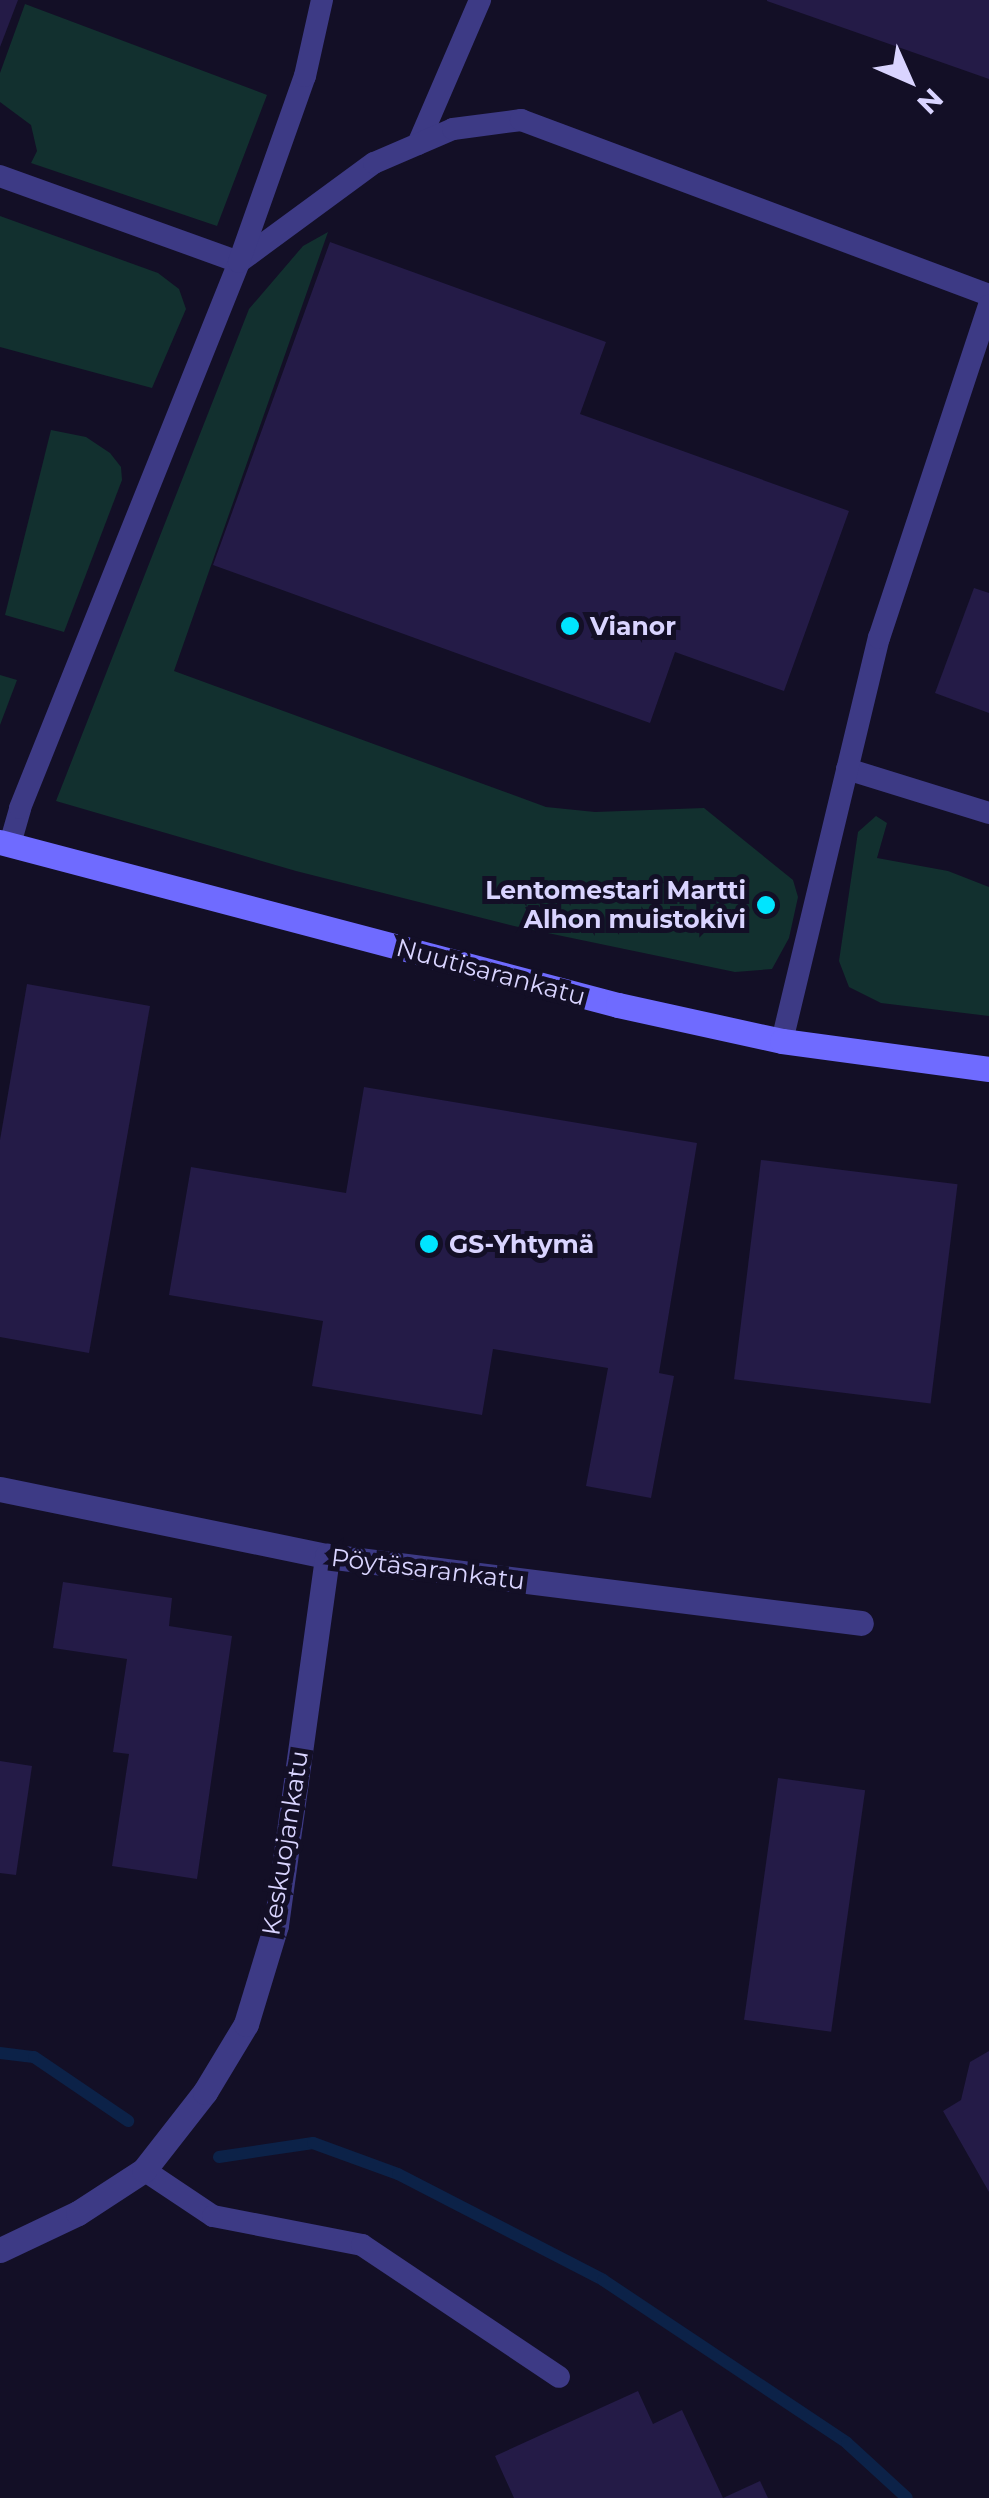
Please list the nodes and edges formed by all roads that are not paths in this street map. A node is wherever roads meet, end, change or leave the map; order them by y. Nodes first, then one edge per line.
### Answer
1 (322, 0) edge
2 (480, 0) edge
3 (418, 144) junction
4 (0, 176) edge
5 (239, 262) junction
6 (989, 294) edge
7 (989, 306) edge
8 (848, 769) junction
9 (989, 813) edge
10 (5, 843) edge
11 (782, 1041) junction
12 (989, 1070) edge
13 (0, 1489) edge
14 (327, 1556) junction
15 (861, 1623) dead end
16 (144, 2170) junction
17 (0, 2250) edge
18 (559, 2377) dead end

1 - 5 lane
2 - 3 lane
3 - 5 lane
3 - 6 lane
4 - 5 lane
5 - 10 lane
7 - 8 lane
8 - 9 lane
8 - 11 lane
10 - 11 main road, Nuutisarankatu
11 - 12 main road, Nuutisarankatu
13 - 14 street, Pöytäsarankatu
14 - 15 street, Pöytäsarankatu
14 - 16 street, Keskuojankatu
16 - 17 street, Keskuojankatu
16 - 18 lane

